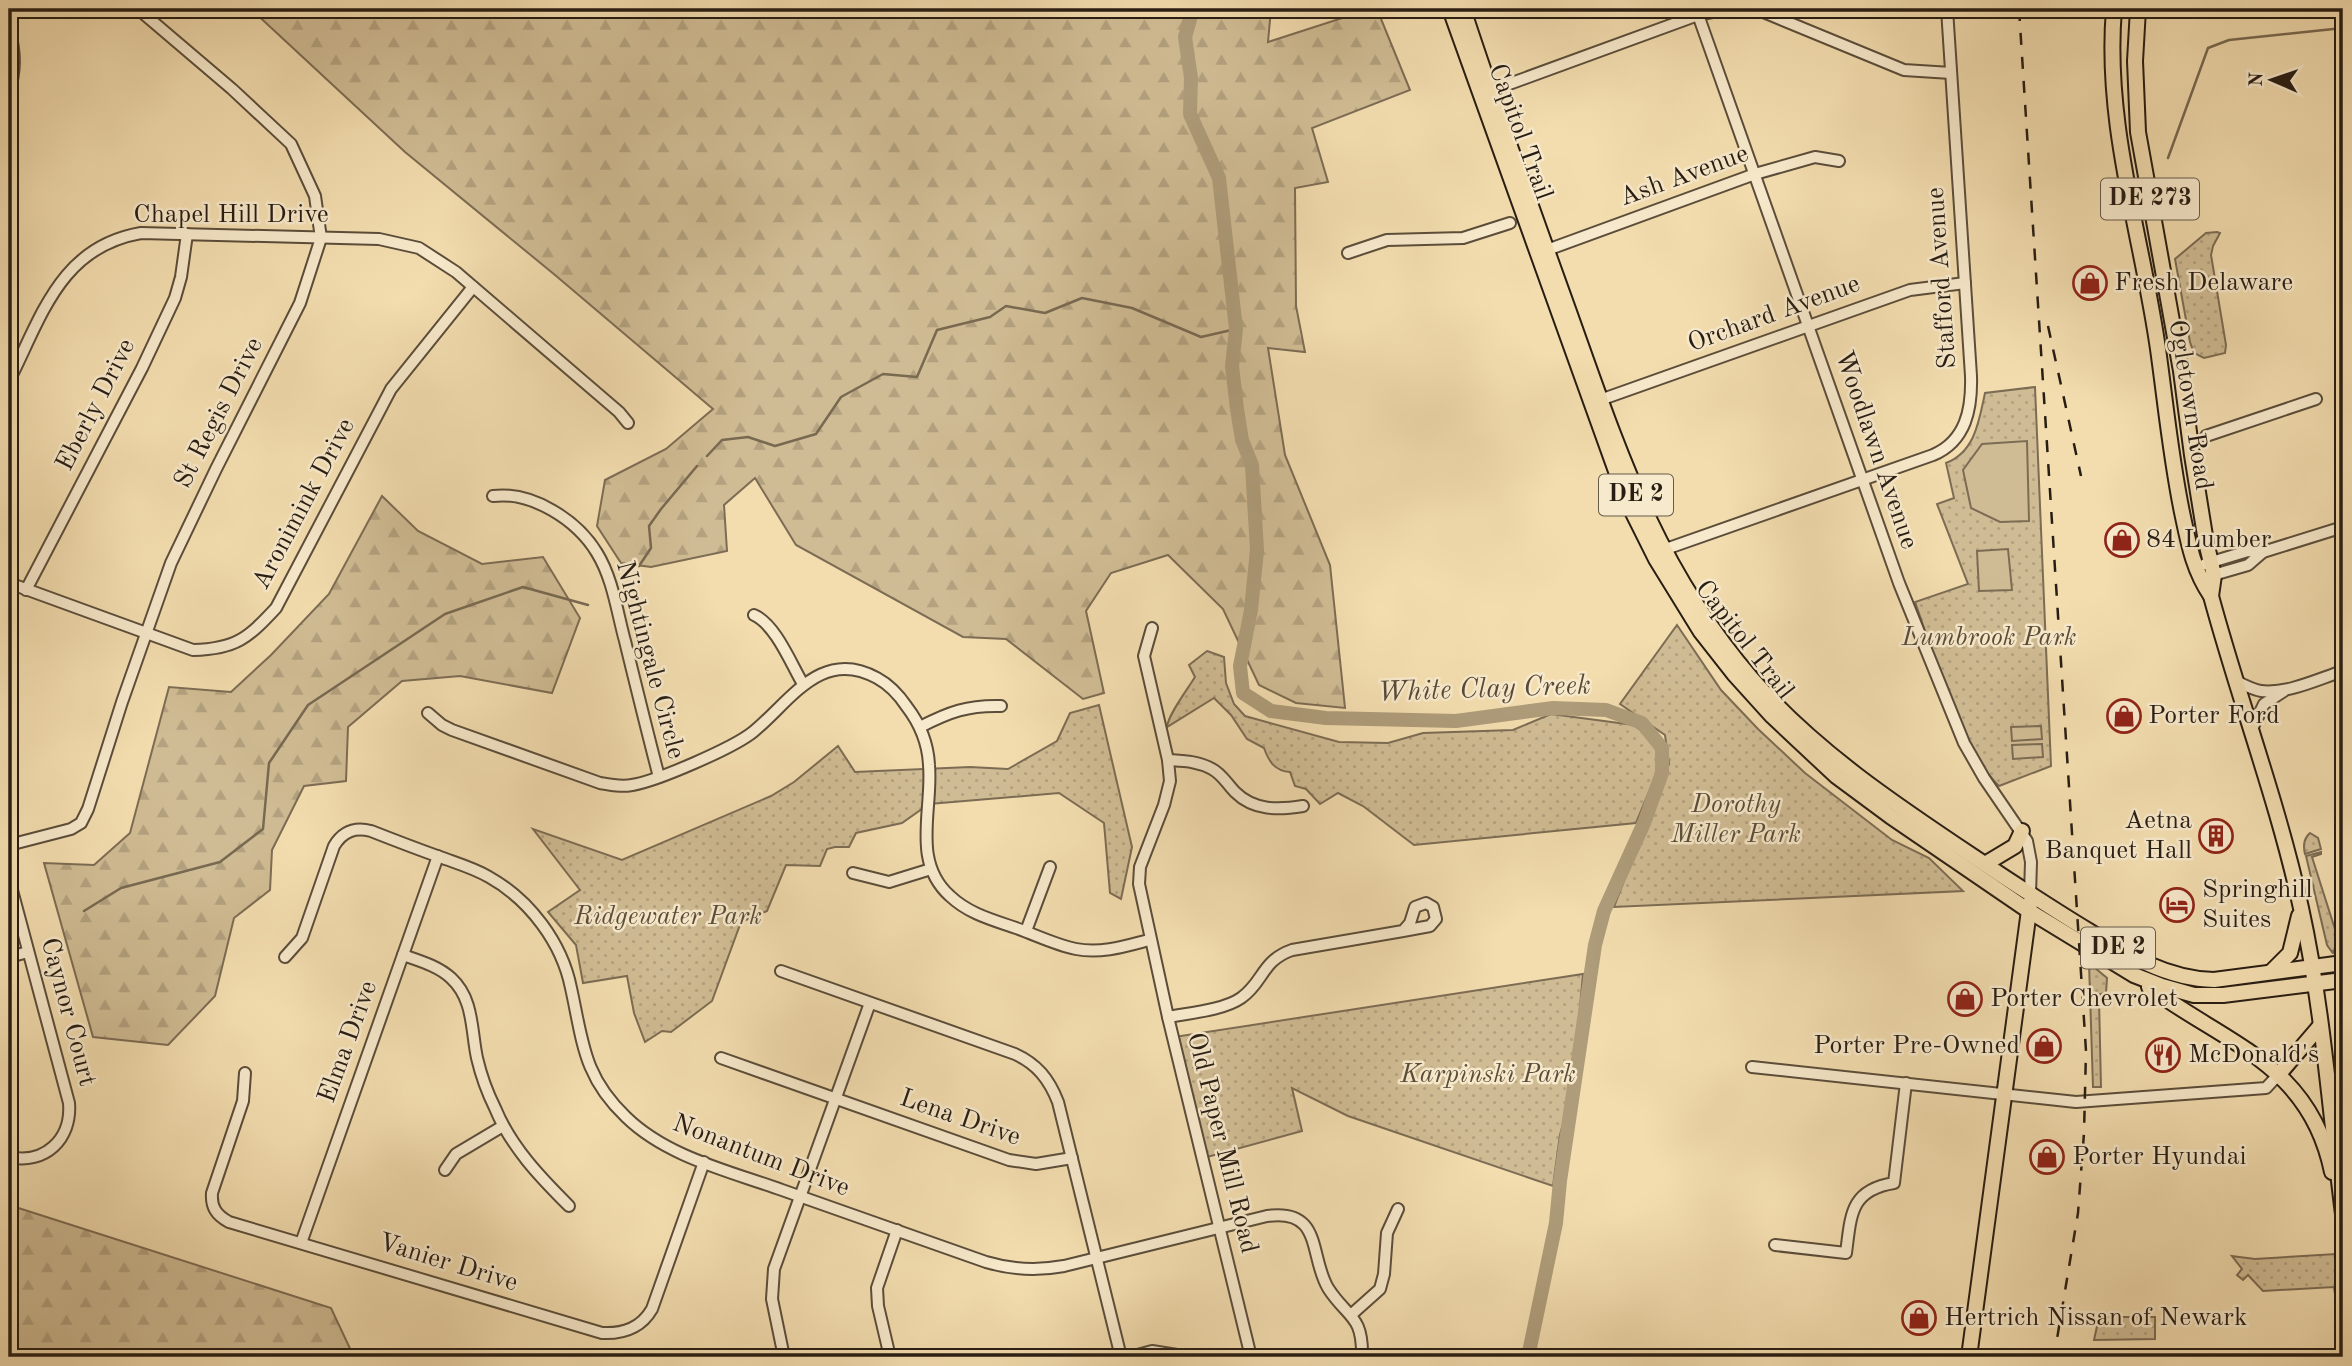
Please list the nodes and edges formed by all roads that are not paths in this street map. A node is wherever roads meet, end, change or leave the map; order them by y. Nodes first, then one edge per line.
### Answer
1 (138, 9) edge
2 (1450, 9) edge
3 (1463, 9) edge
4 (1729, 9) edge
5 (1756, 9) edge
6 (1947, 9) edge
7 (2107, 9) edge
8 (2114, 9) edge
9 (2138, 9) edge
10 (1697, 12) edge
11 (9, 30) edge
12 (2112, 41) junction
13 (1951, 73) junction
14 (1490, 90) junction
15 (9, 93) edge
16 (1839, 161) dead end
17 (1755, 174) junction
18 (1521, 207) junction
19 (2133, 216) junction
20 (1510, 223) junction
21 (1528, 229) junction
22 (187, 234) junction
23 (321, 238) junction
24 (1546, 250) junction
25 (1348, 253) dead end
26 (2145, 275) junction
27 (1965, 283) junction
28 (473, 287) junction
29 (2168, 298) junction
30 (1809, 326) junction
31 (2181, 371) junction
32 (9, 381) edge
33 (2316, 399) dead end
34 (1600, 400) junction
35 (628, 423) dead end
36 (2206, 436) dead end
37 (1863, 479) junction
38 (493, 496) dead end
39 (2343, 527) edge
40 (1663, 550) junction
41 (2213, 569) junction
42 (2198, 573) junction
43 (9, 583) edge
44 (26, 590) junction
45 (2211, 596) junction
46 (754, 615) dead end
47 (1152, 628) dead end
48 (147, 632) junction
49 (2343, 671) edge
50 (2235, 681) junction
51 (803, 684) junction
52 (2290, 688) junction
53 (1001, 706) dead end
54 (429, 713) dead end
55 (920, 727) junction
56 (2251, 731) junction
57 (1168, 760) junction
58 (659, 777) junction
59 (1303, 806) dead end
60 (2022, 831) junction
61 (9, 845) edge
62 (438, 856) junction
63 (1985, 864) junction
64 (1050, 867) dead end
65 (931, 869) junction
66 (853, 873) dead end
67 (9, 879) edge
68 (2030, 894) junction
69 (2301, 908) junction
70 (2029, 911) junction
71 (1403, 931) dead end
72 (1026, 932) junction
73 (1149, 940) junction
74 (28, 952) junction
75 (403, 955) junction
76 (9, 957) edge
77 (285, 957) dead end
78 (2343, 963) edge
79 (2311, 966) junction
80 (781, 971) dead end
81 (2270, 973) junction
82 (2134, 975) junction
83 (2343, 980) edge
84 (2314, 983) junction
85 (870, 1003) junction
86 (1168, 1017) junction
87 (2320, 1026) junction
88 (721, 1058) dead end
89 (1752, 1067) dead end
90 (245, 1073) dead end
91 (2279, 1074) junction
92 (1906, 1083) junction
93 (2004, 1093) junction
94 (835, 1099) junction
95 (503, 1126) junction
96 (2340, 1150) edge
97 (9, 1157) edge
98 (1072, 1158) junction
99 (704, 1162) junction
100 (445, 1170) dead end
101 (800, 1196) junction
102 (569, 1206) dead end
103 (1398, 1209) dead end
104 (2343, 1212) edge
105 (1219, 1228) junction
106 (897, 1230) junction
107 (301, 1243) junction
108 (1775, 1245) dead end
109 (1096, 1258) junction
110 (1352, 1314) junction
111 (1177, 1355) dead end
112 (784, 1357) edge
113 (890, 1357) edge
114 (1121, 1357) edge
115 (1130, 1357) edge
116 (1251, 1357) edge
117 (1362, 1357) edge
118 (1969, 1357) edge

1 - 23 street, St Regis Drive
2 - 18 main road, Capitol Trail / DE 2
3 - 14 main road, Capitol Trail / DE 2
4 - 10 street
5 - 13 street
6 - 13 street, Stafford Avenue
7 - 12 main road
8 - 12 main road, Ogletown Road / DE 273
9 - 29 main road, Ogletown Road / DE 273
10 - 14 street
10 - 17 street, Woodlawn Avenue
11 - 15 street
12 - 19 main road, Ogletown Road / DE 273
13 - 27 street, Stafford Avenue
14 - 24 main road, Capitol Trail / DE 2
16 - 17 street, Ash Avenue
17 - 24 street, Ash Avenue
17 - 30 street, Woodlawn Avenue
18 - 20 street
18 - 21 main road, Capitol Trail / DE 2
19 - 26 main road, Ogletown Road / DE 273
19 - 29 main road
20 - 21 street
20 - 25 street
21 - 70 main road, Capitol Trail / DE 2
22 - 23 street, Chapel Hill Drive
22 - 32 street, Chapel Hill Drive
22 - 44 street, Eberly Drive
23 - 28 street, Chapel Hill Drive
23 - 48 street, St Regis Drive
24 - 34 main road, Capitol Trail / DE 2
26 - 31 main road
26 - 42 main road, Ogletown Road / DE 273
27 - 30 street, Orchard Avenue
27 - 37 street, Stafford Avenue
28 - 35 street, Chapel Hill Drive
28 - 48 street, Aronimink Drive
29 - 31 main road, Ogletown Road / DE 273
30 - 34 street, Orchard Avenue
30 - 37 street, Woodlawn Avenue
31 - 41 main road, Ogletown Road / DE 273
33 - 36 street
34 - 40 main road, Capitol Trail / DE 2
37 - 40 street, Stafford Avenue
37 - 60 street, Woodlawn Avenue
38 - 58 street, Nightingale Circle
39 - 41 street
40 - 63 main road, Capitol Trail / DE 2
41 - 42 street
41 - 45 main road, Ogletown Road / DE 273
42 - 45 main road, Ogletown Road / DE 273
43 - 44 street, Aronimink Drive
44 - 48 street, Aronimink Drive
45 - 50 main road, Ogletown Road / DE 273
46 - 51 street
47 - 57 street, Old Paper Mill Road
48 - 61 street, St Regis Drive
49 - 52 street
50 - 52 street
50 - 56 main road, Ogletown Road / DE 273
51 - 55 street
51 - 58 street
52 - 56 street
53 - 55 street
54 - 58 street
55 - 65 street
56 - 69 main road, Ogletown Road / DE 273
57 - 59 street
57 - 73 street, Old Paper Mill Road
60 - 63 main road
60 - 68 street, Woodlawn Avenue
62 - 75 street, Elma Drive
62 - 77 street, Nonantum Drive
62 - 99 street, Nonantum Drive
63 - 68 main road, Capitol Trail / DE 2
64 - 72 street
65 - 66 street
65 - 72 street
67 - 74 street, Caynor Court
68 - 70 main road
68 - 81 main road, Capitol Trail / DE 2
69 - 79 main road, Ogletown Road / DE 273
69 - 81 main road
70 - 82 main road, Capitol Trail / DE 2
70 - 93 main road
71 - 86 street
72 - 73 street
73 - 86 street, Old Paper Mill Road
74 - 76 street
74 - 97 street, Caynor Court
75 - 95 street
75 - 107 street, Elma Drive
78 - 79 main road, Capitol Trail
79 - 81 main road, Capitol Trail / DE 2
79 - 84 main road, Ogletown Road / DE 273
80 - 85 street
82 - 84 main road, Capitol Trail / DE 2
82 - 91 main road
83 - 84 main road, Capitol Trail
84 - 87 main road, DE 273
85 - 94 street
85 - 98 street
86 - 105 street, Old Paper Mill Road
87 - 91 main road
87 - 96 main road, DE 273
88 - 94 street, Lena Drive
89 - 92 street
90 - 107 street, Vanier Drive
91 - 93 street
91 - 104 main road
92 - 93 street
92 - 108 street
93 - 118 main road
94 - 98 street, Lena Drive
94 - 101 street
95 - 100 street
95 - 102 street
96 - 104 main road, DE 273
98 - 109 street
99 - 101 street, Nonantum Drive
99 - 107 street, Vanier Drive
101 - 106 street, Nonantum Drive
101 - 112 street
103 - 110 street
105 - 109 street, Nonantum Drive
105 - 110 street, Nonantum Drive
105 - 116 street, Old Paper Mill Road
106 - 109 street, Nonantum Drive
106 - 113 street
109 - 114 street
110 - 117 street
111 - 115 street

